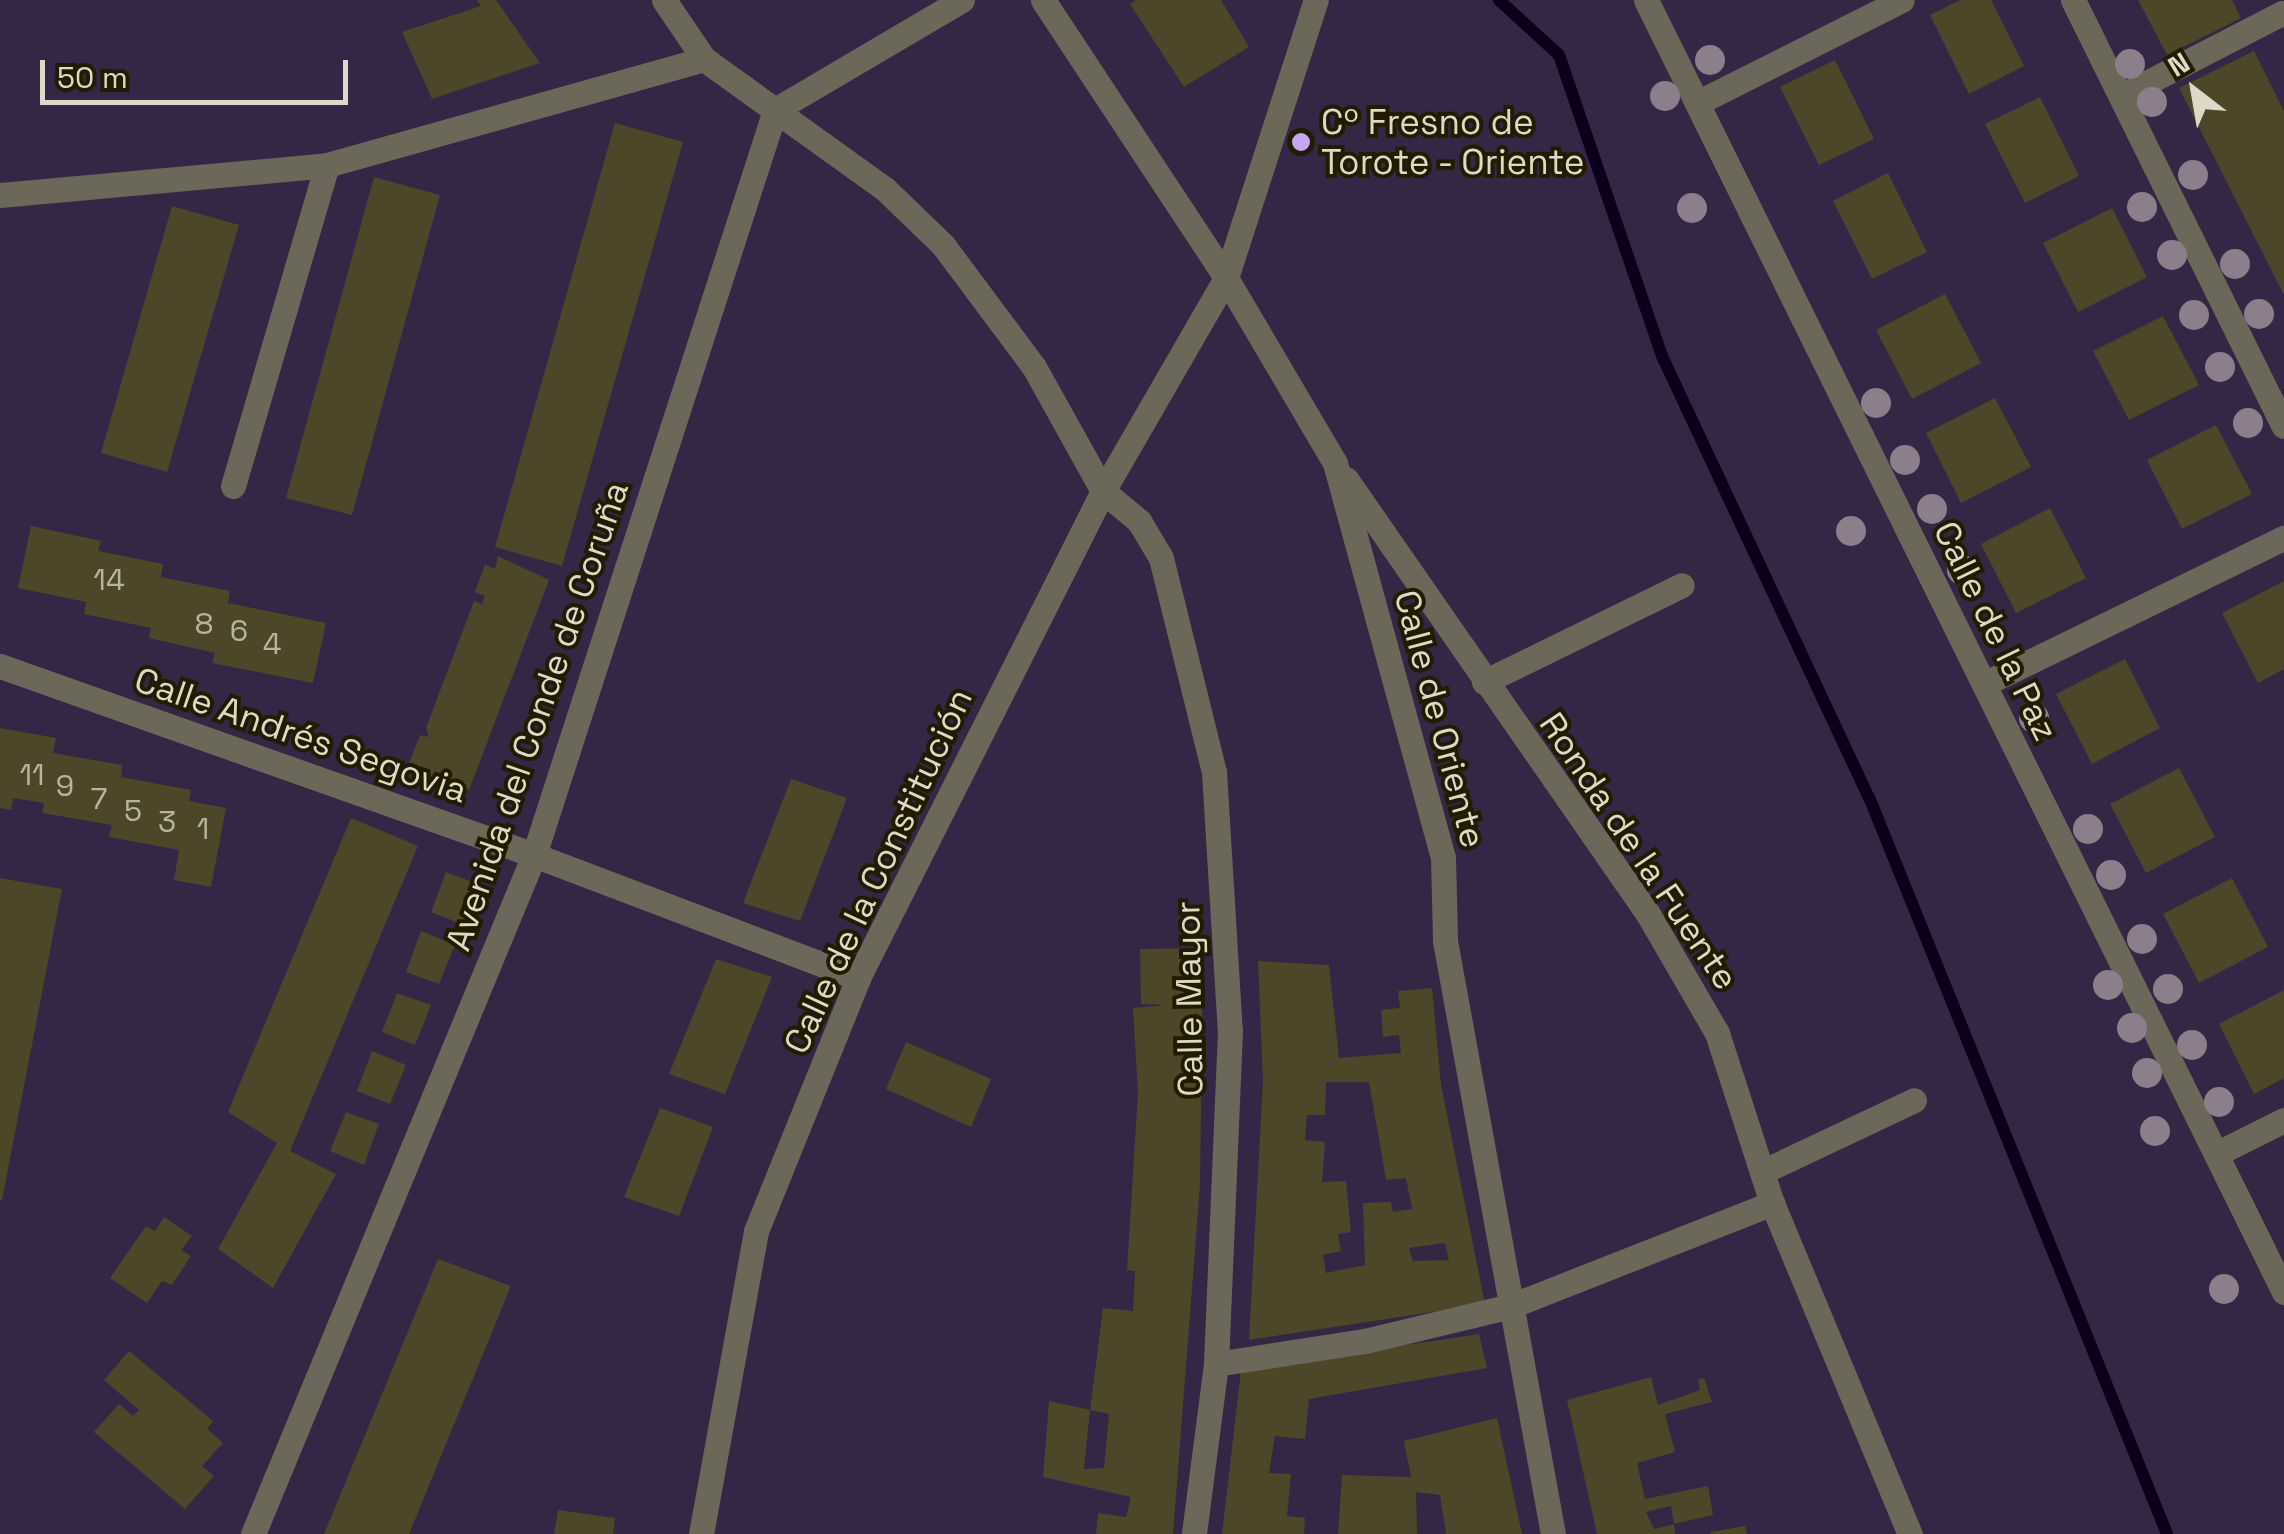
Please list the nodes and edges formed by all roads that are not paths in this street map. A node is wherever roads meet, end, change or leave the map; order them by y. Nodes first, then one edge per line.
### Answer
1 (664, 0) edge
2 (962, 0) edge
3 (1043, 0) edge
4 (1316, 0) edge
5 (1646, 0) edge
6 (1902, 0) edge
7 (2073, 0) edge
8 (2282, 14) edge
9 (704, 59) junction
10 (2121, 96) junction
11 (1697, 103) junction
12 (776, 110) junction
13 (327, 165) junction
14 (0, 195) edge
15 (1226, 278) junction
16 (2284, 426) edge
17 (1335, 463) junction
18 (233, 486) dead end
19 (1103, 491) junction
20 (2284, 538) edge
21 (1414, 578) junction
22 (1682, 584) dead end
23 (1372, 598) junction
24 (0, 666) edge
25 (1484, 682) junction
26 (1984, 684) junction
27 (534, 854) junction
28 (858, 978) junction
29 (1914, 1100) dead end
30 (2284, 1120) edge
31 (2216, 1154) junction
32 (1762, 1172) junction
33 (1772, 1203) junction
34 (2284, 1292) edge
35 (1511, 1306) junction
36 (1216, 1364) junction
37 (254, 1534) edge
38 (701, 1534) edge
39 (1194, 1534) edge
40 (1553, 1534) edge
41 (1910, 1534) edge

1 - 9 street
2 - 12 street
3 - 15 street, Calle de Oriente
4 - 15 street, Calle de la Constitución
5 - 11 street, Calle de la Paz
6 - 11 street
7 - 10 street
8 - 10 street
9 - 12 street, Calle Mayor
9 - 13 street
10 - 16 street
11 - 26 street, Calle de la Paz
12 - 19 street, Calle Mayor
12 - 27 street, Avenida del Conde de Coruña
13 - 14 street
13 - 18 street
15 - 17 street, Calle de Oriente
15 - 19 street, Calle de la Constitución
17 - 21 street, Ronda de la Fuente
17 - 23 street, Calle de Oriente
19 - 28 street, Calle de la Constitución
19 - 36 street, Calle Mayor
20 - 26 street
21 - 23 street
21 - 25 street, Ronda de la Fuente
22 - 25 street
23 - 35 street, Calle de Oriente
24 - 27 street, Calle Andrés Segovia
25 - 32 street, Ronda de la Fuente
26 - 31 street, Calle de la Paz
27 - 28 street, Calle Andrés Segovia
27 - 37 street, Avenida del Conde de Coruña
28 - 38 street, Calle de la Constitución
29 - 32 street
30 - 31 street
31 - 34 street, Calle de la Paz
32 - 33 street, Ronda de la Fuente
33 - 35 street
33 - 41 street, Ronda de la Fuente
35 - 36 street
35 - 40 street, Calle de Oriente
36 - 39 street, Calle Mayor

